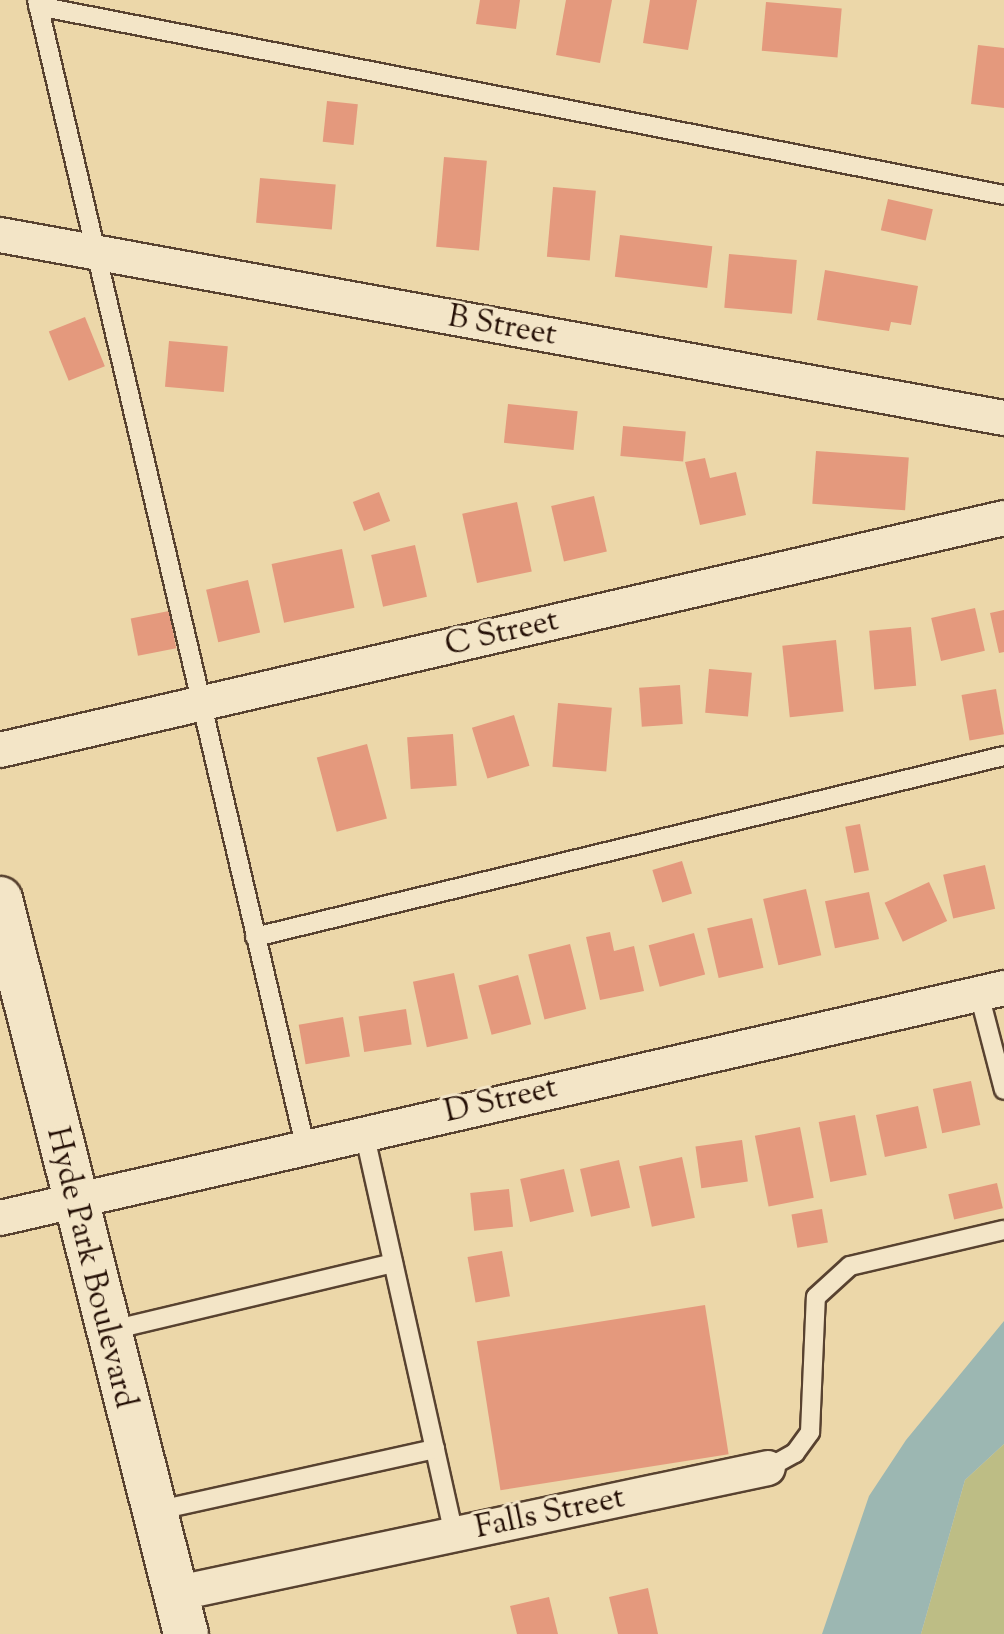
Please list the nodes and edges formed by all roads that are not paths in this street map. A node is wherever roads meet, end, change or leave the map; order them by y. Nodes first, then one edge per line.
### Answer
1 (38, 3) edge
2 (1004, 195) edge
3 (0, 235) edge
4 (100, 254) junction
5 (1004, 418) edge
6 (1004, 518) edge
7 (200, 704) junction
8 (0, 750) edge
9 (1004, 756) edge
10 (0, 899) edge
11 (255, 937) junction
12 (992, 991) edge
13 (1004, 1090) edge
14 (364, 1132) junction
15 (305, 1145) junction
16 (70, 1198) junction
17 (0, 1218) edge
18 (1004, 1230) edge
19 (393, 1263) junction
20 (105, 1332) junction
21 (435, 1449) junction
22 (768, 1468) joint
23 (153, 1512) junction
24 (454, 1535) junction
25 (180, 1614) edge

1 - 2 lane
1 - 4 lane
3 - 4 street, B Street
4 - 5 street, B Street
4 - 7 lane
6 - 7 street, C Street
7 - 8 street, C Street
7 - 11 lane
9 - 11 lane
10 - 16 main road, Hyde Park Boulevard
11 - 15 lane
12 - 13 lane
12 - 14 street, D Street
14 - 15 street, D Street
14 - 19 lane
15 - 16 street, D Street
16 - 17 street, D Street
16 - 20 main road, Hyde Park Boulevard
18 - 22 lane, Falls Street
19 - 20 lane
19 - 21 lane
20 - 23 main road, Hyde Park Boulevard
21 - 23 lane
21 - 24 lane
22 - 24 street, Falls Street
23 - 25 main road, Hyde Park Boulevard
24 - 25 street, Falls Street

